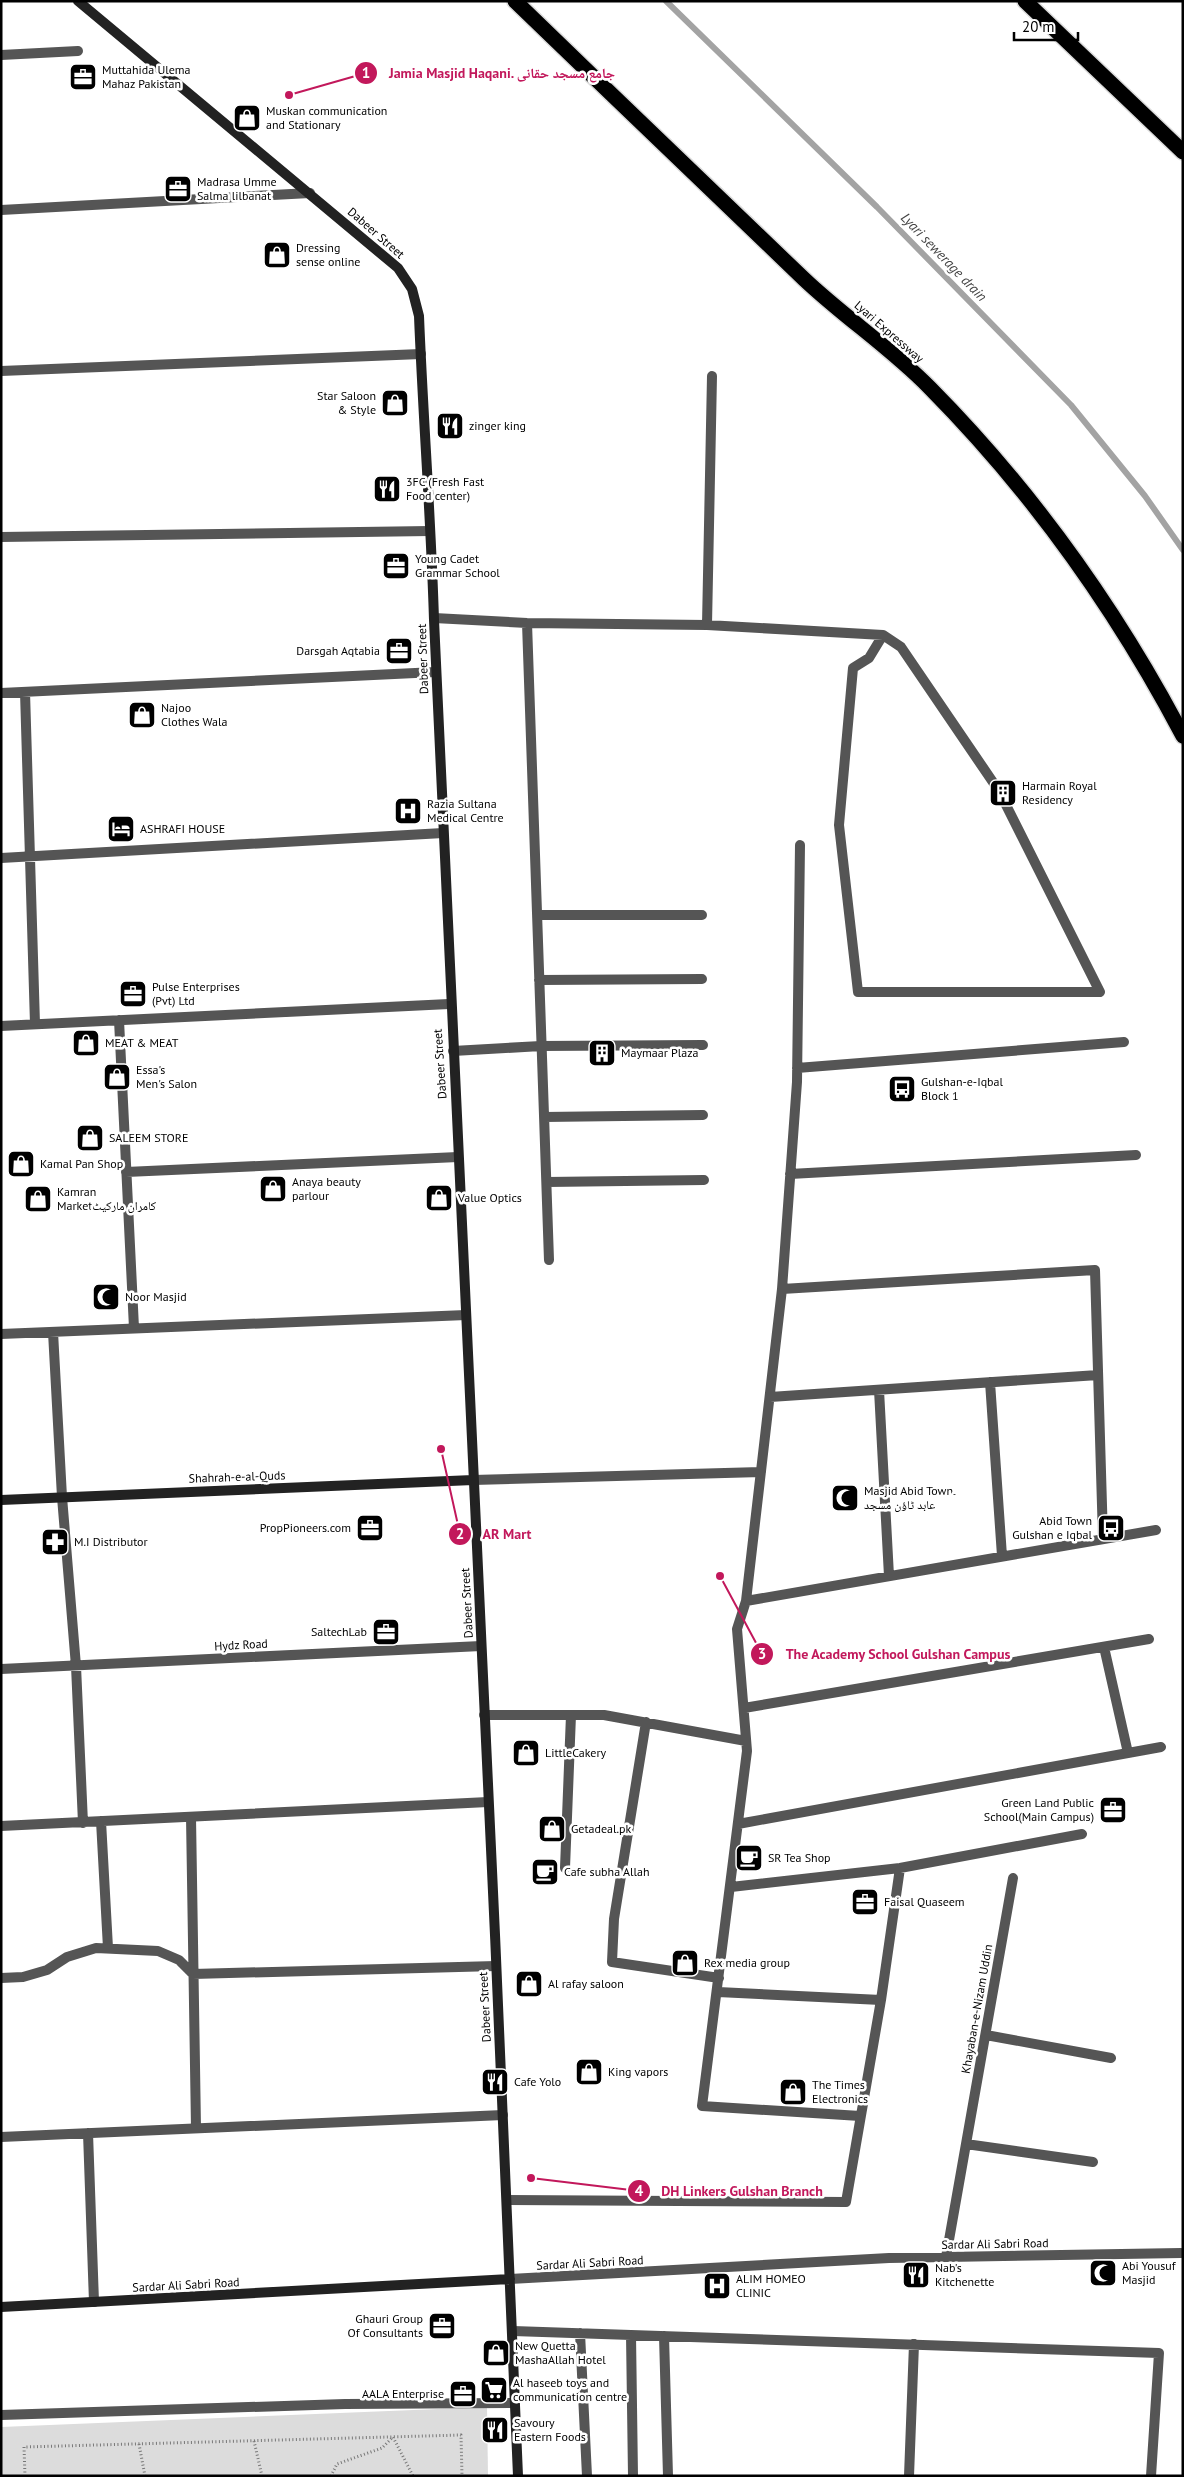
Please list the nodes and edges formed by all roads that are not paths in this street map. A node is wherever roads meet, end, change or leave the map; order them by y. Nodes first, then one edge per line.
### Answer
1 (78, 1) edge
2 (515, 1) edge
3 (1024, 1) edge
4 (78, 51) dead end
5 (1, 55) edge
6 (1183, 152) edge
7 (310, 193) junction
8 (1, 210) edge
9 (421, 354) junction
10 (1, 371) edge
11 (712, 376) dead end
12 (430, 531) junction
13 (1, 537) edge
14 (434, 618) junction
15 (527, 623) junction
16 (707, 625) junction
17 (884, 635) junction
18 (436, 672) junction
19 (25, 692) junction
20 (1, 693) edge
21 (1183, 736) edge
22 (443, 833) junction
23 (800, 845) dead end
24 (30, 856) junction
25 (1, 858) edge
26 (537, 915) junction
27 (702, 915) dead end
28 (702, 979) dead end
29 (539, 980) junction
30 (449, 1004) junction
31 (119, 1020) junction
32 (35, 1024) junction
33 (1, 1026) edge
34 (1124, 1042) dead end
35 (703, 1045) dead end
36 (541, 1046) junction
37 (453, 1051) junction
38 (797, 1068) junction
39 (704, 1115) dead end
40 (544, 1117) junction
41 (1136, 1155) dead end
42 (458, 1157) junction
43 (126, 1172) junction
44 (790, 1174) junction
45 (704, 1180) dead end
46 (547, 1182) junction
47 (549, 1260) dead end
48 (782, 1289) junction
49 (466, 1315) junction
50 (134, 1328) junction
51 (53, 1332) junction
52 (1, 1334) edge
53 (1098, 1374) junction
54 (990, 1382) junction
55 (879, 1390) junction
56 (770, 1397) junction
57 (761, 1472) junction
58 (473, 1480) junction
59 (62, 1497) junction
60 (1, 1500) edge
61 (1156, 1530) dead end
62 (1103, 1539) junction
63 (1002, 1556) junction
64 (889, 1576) junction
65 (746, 1601) junction
66 (1149, 1639) dead end
67 (481, 1646) junction
68 (1104, 1647) junction
69 (76, 1666) junction
70 (1, 1669) edge
71 (744, 1708) junction
72 (484, 1715) junction
73 (571, 1716) junction
74 (646, 1722) junction
75 (746, 1741) junction
76 (1161, 1747) dead end
77 (1128, 1753) junction
78 (488, 1802) junction
79 (191, 1817) junction
80 (101, 1821) junction
81 (83, 1823) junction
82 (738, 1824) junction
83 (1, 1826) edge
84 (1082, 1834) dead end
85 (566, 1868) dead end
86 (900, 1868) junction
87 (1013, 1878) dead end
88 (731, 1887) junction
89 (108, 1948) junction
90 (496, 1966) junction
91 (193, 1974) junction
92 (1, 1978) edge
93 (719, 1978) junction
94 (718, 1992) junction
95 (881, 2000) junction
96 (986, 2035) junction
97 (1111, 2058) dead end
98 (503, 2115) junction
99 (860, 2116) junction
100 (196, 2128) junction
101 (88, 2133) junction
102 (1, 2137) edge
103 (966, 2144) junction
104 (1093, 2162) dead end
105 (507, 2200) junction
106 (1181, 2253) dead end
107 (946, 2257) junction
108 (510, 2279) junction
109 (94, 2302) junction
110 (1, 2307) edge
111 (513, 2331) junction
112 (580, 2333) junction
113 (631, 2335) junction
114 (664, 2336) junction
115 (914, 2344) junction
116 (516, 2404) junction
117 (1, 2415) edge
118 (518, 2476) edge
119 (586, 2476) edge
120 (633, 2476) edge
121 (668, 2476) edge
122 (909, 2476) edge
123 (1151, 2476) edge

1 - 7 street, Dabeer Street
2 - 21 highway, Lyari Expressway
3 - 6 highway
4 - 5 street
7 - 8 street
7 - 9 street, Dabeer Street
9 - 10 street
9 - 12 street, Dabeer Street
11 - 16 street
12 - 13 street
12 - 14 street, Dabeer Street
14 - 15 street
14 - 18 street, Dabeer Street
15 - 16 street
15 - 26 street
16 - 17 street
17 - 17 street
18 - 19 street
18 - 22 street, Dabeer Street
19 - 20 street
19 - 24 street
22 - 24 street
22 - 30 street, Dabeer Street
23 - 38 street
24 - 25 street
24 - 32 street
26 - 27 street
26 - 29 street
28 - 29 street
29 - 36 street
30 - 31 street
30 - 37 street, Dabeer Street
31 - 32 street
31 - 43 street
32 - 33 street
34 - 38 street
35 - 36 street
36 - 37 street
36 - 40 street
37 - 42 street, Dabeer Street
38 - 44 street
39 - 40 street
40 - 46 street
41 - 44 street
42 - 43 street
42 - 49 street, Dabeer Street
43 - 50 street
44 - 48 street
45 - 46 street
46 - 47 street
48 - 53 street
48 - 56 street
49 - 50 street
49 - 58 street, Dabeer Street
50 - 51 street
51 - 52 street
51 - 59 street
53 - 54 street
53 - 62 street
54 - 55 street
54 - 63 street
55 - 56 street
55 - 64 street
56 - 57 street
57 - 58 street
57 - 65 street
58 - 59 street, Shahrah-e-al-Quds
58 - 67 street, Dabeer Street
59 - 60 street, Shahrah-e-al-Quds
59 - 69 street
61 - 62 street
62 - 63 street
63 - 64 street
64 - 65 street
65 - 71 street
66 - 68 street
67 - 69 street, Hydz Road
67 - 72 street, Dabeer Street
68 - 71 street
68 - 77 street
69 - 70 street, Hydz Road
69 - 81 street
71 - 75 street
72 - 73 street
72 - 78 street, Dabeer Street
73 - 74 street
73 - 85 street
74 - 75 street
74 - 93 street
75 - 82 street
76 - 77 street
77 - 82 street
78 - 79 street
78 - 90 street, Dabeer Street
79 - 80 street
79 - 91 street
80 - 81 street
80 - 89 street
81 - 83 street
82 - 88 street
84 - 86 street
86 - 88 street
86 - 95 street
87 - 96 street, Khayaban-e-Nizam Uddin
88 - 93 street
89 - 91 street
89 - 92 street
90 - 91 street
90 - 98 street, Dabeer Street
91 - 100 street
93 - 94 street
94 - 95 street
94 - 99 street
95 - 99 street
96 - 97 street
96 - 103 street, Khayaban-e-Nizam Uddin
98 - 100 street
98 - 105 street, Dabeer Street
99 - 105 street
100 - 101 street
101 - 102 street
101 - 109 street
103 - 104 street
103 - 107 street, Khayaban-e-Nizam Uddin
105 - 108 street, Dabeer Street
106 - 107 street, Sardar Ali Sabri Road
107 - 108 street, Sardar Ali Sabri Road
108 - 109 street, Sardar Ali Sabri Road
108 - 111 street, Dabeer Street
109 - 110 street, Sardar Ali Sabri Road
111 - 112 street
111 - 116 street, Dabeer Street
112 - 113 street
112 - 119 street
113 - 114 street
113 - 120 street
114 - 115 street
114 - 121 street
115 - 122 street
115 - 123 street
116 - 117 street
116 - 118 street, Dabeer Street

